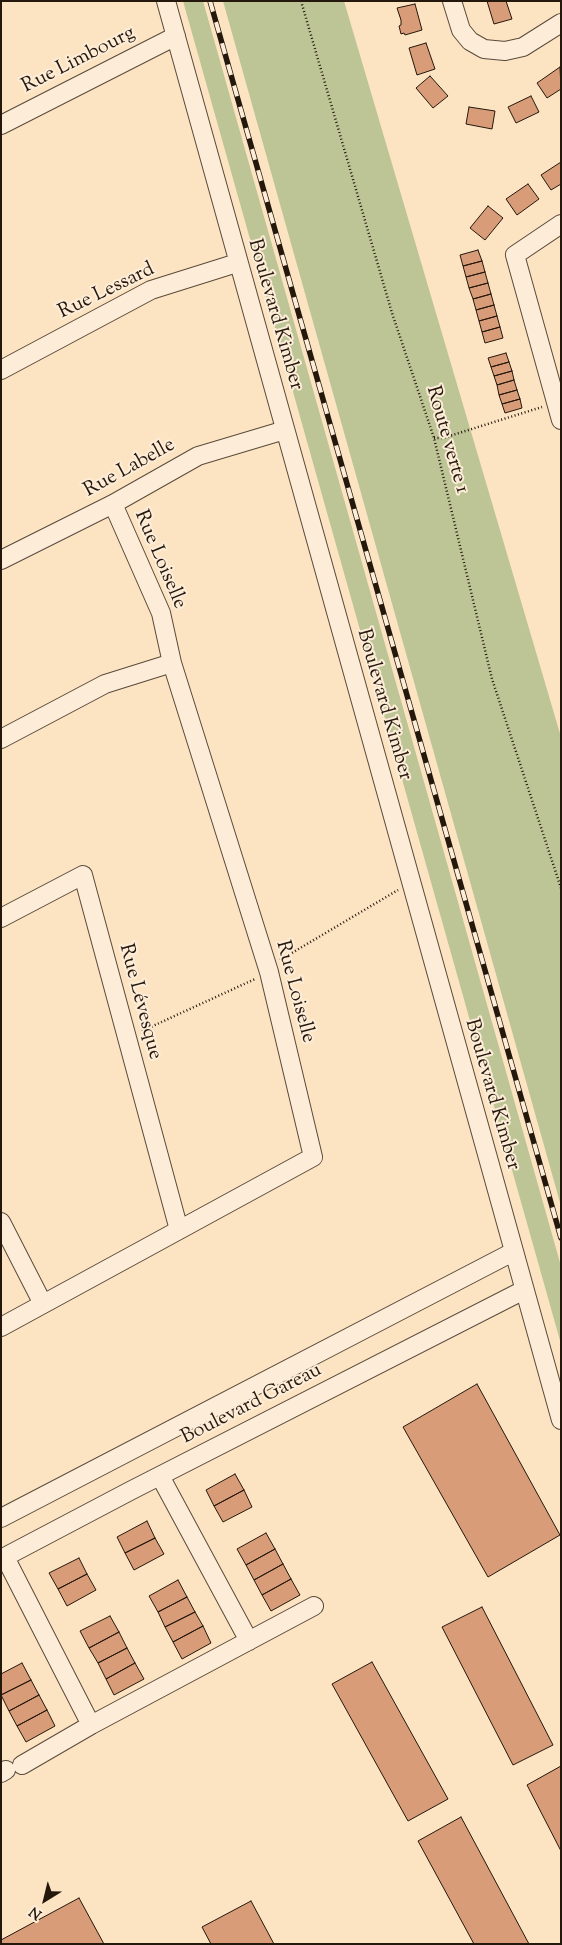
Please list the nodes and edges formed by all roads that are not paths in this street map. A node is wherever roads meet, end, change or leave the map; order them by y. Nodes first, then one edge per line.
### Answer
1 (166, 1) edge
2 (452, 1) edge
3 (561, 23) edge
4 (176, 36) junction
5 (1, 125) edge
6 (561, 224) edge
7 (237, 263) junction
8 (1, 370) edge
9 (559, 412) edge
10 (284, 430) junction
11 (113, 504) junction
12 (1, 560) edge
13 (172, 663) junction
14 (1, 739) edge
15 (1, 918) edge
16 (1, 1222) edge
17 (179, 1230) junction
18 (513, 1252) junction
19 (524, 1290) junction
20 (43, 1304) junction
21 (1, 1327) edge
22 (561, 1420) edge
23 (160, 1476) junction
24 (1, 1518) edge
25 (3, 1558) edge
26 (314, 1606) dead end
27 (249, 1641) junction
28 (91, 1725) junction
29 (10, 1769) edge

1 - 4 street, Boulevard Kimber
2 - 3 street
4 - 5 street, Rue Limbourg
4 - 7 street, Boulevard Kimber
6 - 9 street
7 - 8 street, Rue Lessard
7 - 10 street, Boulevard Kimber
10 - 11 street, Rue Labelle
10 - 18 street, Boulevard Kimber
11 - 12 street, Rue Labelle
11 - 13 street, Rue Loiselle
13 - 14 street
13 - 17 street, Rue Loiselle
15 - 17 street, Rue Lévesque
16 - 20 street
17 - 20 street, Rue Loiselle
18 - 19 street, Boulevard Kimber
18 - 24 street, Boulevard Gareau
19 - 22 street, Boulevard Kimber
19 - 23 street, Boulevard Gareau
20 - 21 street, Rue Loiselle
23 - 25 street, Boulevard Gareau
23 - 27 street
25 - 28 street
26 - 27 street
27 - 28 street
28 - 29 street

